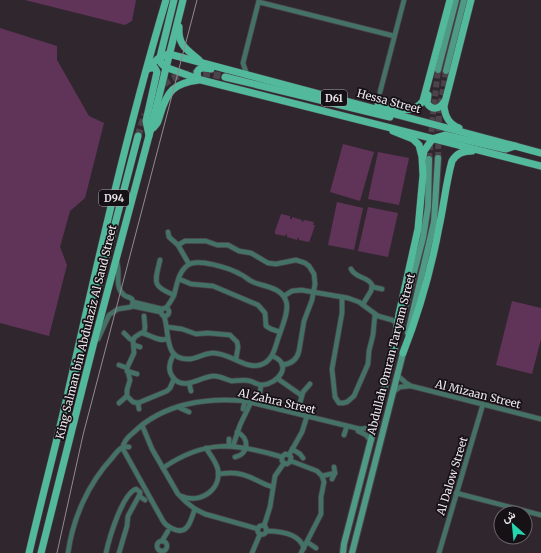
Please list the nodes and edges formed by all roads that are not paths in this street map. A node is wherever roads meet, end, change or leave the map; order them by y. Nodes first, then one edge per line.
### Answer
1 (166, 0) edge
2 (174, 0) edge
3 (183, 0) edge
4 (404, 0) edge
5 (450, 0) edge
6 (456, 0) edge
7 (464, 0) edge
8 (471, 0) edge
9 (259, 1) edge
10 (180, 8) junction
11 (394, 36) junction
12 (163, 42) junction
13 (172, 44) junction
14 (169, 54) junction
15 (160, 57) junction
16 (200, 61) junction
17 (243, 63) junction
18 (165, 67) junction
19 (438, 70) tunnel mouth
20 (147, 71) junction
21 (446, 71) tunnel mouth
22 (227, 72) junction
23 (248, 76) junction
24 (200, 79) junction
25 (428, 83) junction
26 (380, 92) dead end
27 (351, 102) junction
28 (444, 102) junction
29 (419, 121) junction
30 (387, 126) junction
31 (149, 133) junction
32 (470, 134) junction
33 (138, 136) tunnel mouth
34 (435, 138) junction
35 (516, 146) junction
36 (484, 151) junction
37 (541, 153) edge
38 (426, 158) junction
39 (438, 158) tunnel mouth
40 (541, 166) edge
41 (168, 232) dead end
42 (178, 245) junction
43 (116, 260) junction
44 (160, 260) dead end
45 (189, 264) junction
46 (351, 269) dead end
47 (178, 279) junction
48 (373, 287) junction
49 (382, 289) dead end
50 (314, 291) junction
51 (174, 295) junction
52 (284, 296) junction
53 (342, 297) junction
54 (133, 304) junction
55 (363, 304) junction
56 (163, 311) junction
57 (375, 314) junction
58 (399, 314) junction
59 (144, 316) dead end
60 (398, 324) junction
61 (167, 327) junction
62 (280, 332) junction
63 (124, 333) dead end
64 (144, 333) junction
65 (167, 339) junction
66 (134, 342) junction
67 (93, 346) junction
68 (140, 347) dead end
69 (393, 351) junction
70 (403, 353) junction
71 (174, 354) junction
72 (272, 356) junction
73 (236, 359) junction
74 (119, 365) dead end
75 (282, 365) junction
76 (127, 369) junction
77 (137, 374) dead end
78 (397, 375) junction
79 (174, 379) junction
80 (278, 379) junction
81 (189, 383) junction
82 (310, 384) dead end
83 (261, 385) junction
84 (411, 386) junction
85 (191, 391) dead end
86 (260, 392) dead end
87 (392, 392) junction
88 (301, 395) junction
89 (127, 396) junction
90 (67, 398) junction
91 (245, 401) junction
92 (138, 402) junction
93 (251, 402) junction
94 (119, 403) dead end
95 (300, 403) dead end
96 (483, 404) junction
97 (178, 407) junction
98 (243, 409) dead end
99 (139, 410) dead end
100 (189, 412) dead end
101 (307, 416) junction
102 (541, 419) edge
103 (375, 423) junction
104 (142, 425) junction
105 (347, 426) junction
106 (237, 432) junction
107 (344, 435) dead end
108 (229, 439) dead end
109 (371, 441) junction
110 (129, 447) dead end
111 (234, 447) junction
112 (123, 448) junction
113 (206, 448) junction
114 (246, 448) junction
115 (292, 450) junction
116 (288, 455) junction
117 (162, 457) dead end
118 (235, 457) dead end
119 (282, 457) junction
120 (303, 458) dead end
121 (291, 461) junction
122 (160, 463) junction
123 (282, 465) junction
124 (334, 467) dead end
125 (163, 468) junction
126 (273, 468) dead end
127 (335, 473) junction
128 (218, 474) junction
129 (322, 476) junction
130 (332, 479) dead end
131 (273, 487) junction
132 (456, 493) junction
133 (178, 494) junction
134 (139, 496) junction
135 (145, 500) dead end
136 (196, 509) junction
137 (321, 510) junction
138 (327, 510) dead end
139 (541, 515) edge
140 (264, 526) junction
141 (168, 531) dead end
142 (259, 532) junction
143 (266, 532) junction
144 (297, 538) junction
145 (309, 539) junction
146 (162, 541) junction
147 (44, 544) junction
148 (304, 548) junction
149 (316, 548) dead end
150 (160, 552) edge
151 (28, 553) edge
152 (41, 553) edge
153 (46, 553) edge
154 (68, 553) edge
155 (106, 553) edge
156 (119, 553) edge
157 (252, 553) edge
158 (301, 553) edge
159 (342, 553) edge
160 (353, 553) edge
161 (439, 553) edge

1 - 20 main road, King Salman bin Abdulaziz Al Saud Street / D94
2 - 12 main road
3 - 10 main road, King Salman bin Abdulaziz Al Saud Street / D94
4 - 11 street
5 - 25 main road
6 - 19 main road
7 - 21 main road
8 - 28 main road
9 - 11 street
9 - 17 street
10 - 13 main road, King Salman bin Abdulaziz Al Saud Street / D94
10 - 16 main road
11 - 26 street
12 - 13 main road
12 - 15 main road
13 - 14 main road, King Salman bin Abdulaziz Al Saud Street / D94
14 - 15 main road
14 - 16 main road, Hessa Street / D61
14 - 18 main road, King Salman bin Abdulaziz Al Saud Street / D94
15 - 18 main road
15 - 20 main road
16 - 22 main road, Hessa Street / D61
17 - 22 street
17 - 23 street
18 - 24 main road
18 - 31 main road, King Salman bin Abdulaziz Al Saud Street / D94
20 - 31 main road
20 - 90 main road, King Salman bin Abdulaziz Al Saud Street / D94
22 - 23 main road, Hessa Street / D61
22 - 24 main road
22 - 29 main road
23 - 27 main road, Hessa Street / D61
24 - 30 main road, D61
24 - 31 main road
25 - 27 main road
25 - 28 main road
27 - 29 main road, Hessa Street / D61
28 - 32 main road
29 - 32 main road, Hessa Street / D61
30 - 34 main road, D61
30 - 38 main road
31 - 43 main road, King Salman bin Abdulaziz Al Saud Street / D94
32 - 35 main road, Hessa Street / D61
33 - 90 main road
34 - 35 main road
34 - 36 main road, D61
34 - 38 main road
35 - 37 main road, Hessa Street / D61
36 - 40 main road, D61
36 - 70 main road
38 - 58 main road
38 - 69 main road, Abdullah Omran Taryam Street
39 - 70 main road, Abdullah Omran Taryam Street
41 - 42 street
42 - 45 street
42 - 50 street
43 - 54 street
43 - 67 main road, King Salman bin Abdulaziz Al Saud Street / D94
44 - 51 street
45 - 47 street
45 - 52 street
46 - 48 street
47 - 51 street
47 - 62 street
48 - 49 street
48 - 55 street
50 - 52 street
50 - 53 street
50 - 75 street
51 - 56 street
52 - 62 street
53 - 55 street
53 - 57 street
54 - 56 street
54 - 67 street
55 - 57 street
56 - 61 street
57 - 58 street
57 - 60 street
58 - 60 main road
59 - 64 street
60 - 69 main road
61 - 65 street
61 - 73 street
62 - 72 street
63 - 66 street
64 - 65 street
64 - 66 street
65 - 71 street
66 - 68 street
66 - 76 street
67 - 147 main road, King Salman bin Abdulaziz Al Saud Street / D94
69 - 103 main road, Abdullah Omran Taryam Street
70 - 78 main road, Abdullah Omran Taryam Street
71 - 73 street
71 - 79 street
72 - 73 street
72 - 75 street
74 - 76 street
75 - 80 street
76 - 77 street
76 - 89 street
78 - 84 street, Al Mizaan Street
78 - 87 main road, Abdullah Omran Taryam Street
79 - 81 street
79 - 92 street
80 - 83 street
80 - 88 street
81 - 83 street
81 - 85 street
82 - 88 street
83 - 86 street
84 - 87 street
84 - 96 street, Al Mizaan Street
87 - 160 main road, Abdullah Omran Taryam Street
88 - 95 street
89 - 92 street
89 - 94 street
90 - 151 main road, King Salman bin Abdulaziz Al Saud Street / D94
91 - 93 street, Al Zahra Street
91 - 97 street, Al Zahra Street
91 - 98 street
92 - 99 street
93 - 101 street, Al Zahra Street
93 - 106 street
96 - 102 street, Al Mizaan Street
96 - 132 street, Al Dalow Street
97 - 100 street
97 - 104 street, Al Zahra Street
101 - 105 street, Al Zahra Street
101 - 115 street
103 - 105 street, Al Zahra Street
103 - 109 main road, Abdullah Omran Taryam Street
104 - 112 street, Al Zahra Street
104 - 122 street
105 - 107 street
105 - 109 street, Al Zahra Street
106 - 111 street
106 - 114 street
108 - 111 street
109 - 159 main road, Abdullah Omran Taryam Street
110 - 112 street
111 - 113 street
111 - 114 street
112 - 136 street
112 - 154 street, Al Zahra Street
113 - 125 street
113 - 128 street
114 - 118 street
114 - 119 street
115 - 116 street
115 - 120 street
116 - 119 street
116 - 121 street
117 - 122 street
119 - 123 street
121 - 123 street
121 - 129 street
122 - 125 street
123 - 126 street
123 - 131 street
124 - 127 street
125 - 133 street
127 - 129 street
127 - 130 street
128 - 131 street
128 - 133 street
129 - 137 street
131 - 140 street
132 - 139 street
132 - 161 street, Al Dalow Street
133 - 136 street
134 - 135 street
134 - 155 street
134 - 156 street
136 - 142 street
137 - 138 street
137 - 145 street
140 - 142 street
140 - 143 street
141 - 146 street
142 - 143 street
142 - 157 street
143 - 144 street
144 - 145 street
144 - 148 street
145 - 148 street
145 - 149 street
146 - 150 street
146 - 150 street
147 - 152 main road, King Salman bin Abdulaziz Al Saud Street / D94
147 - 153 main road
148 - 158 street

